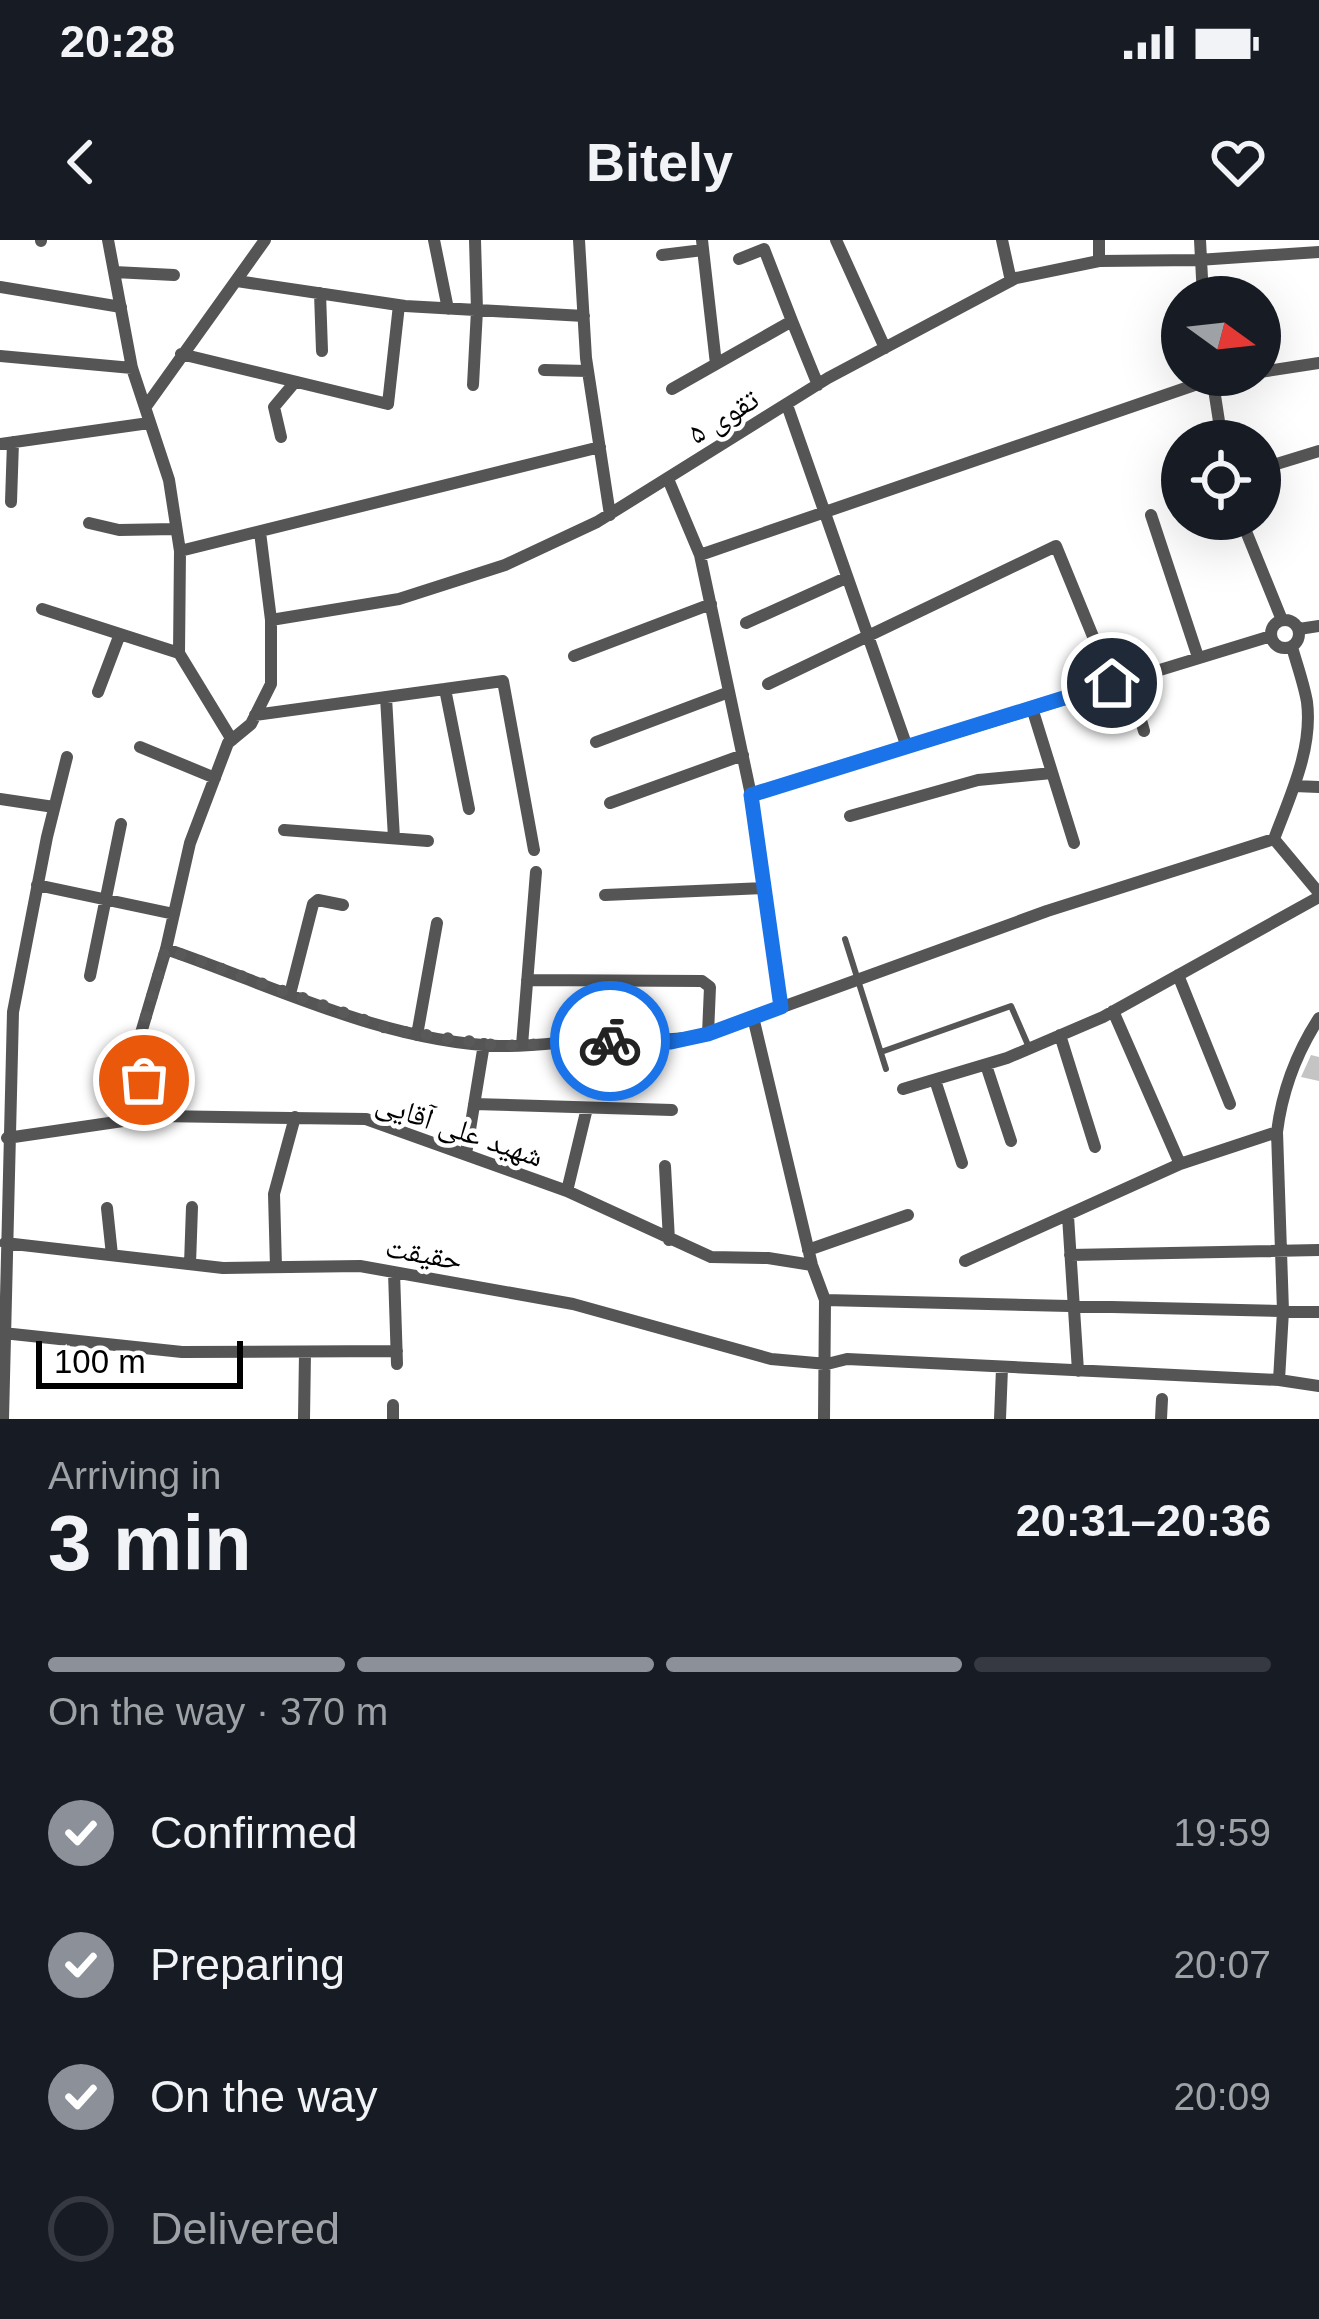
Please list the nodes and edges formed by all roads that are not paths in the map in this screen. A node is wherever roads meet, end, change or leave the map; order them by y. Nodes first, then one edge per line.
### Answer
1 (108, 240) edge
2 (265, 240) edge
3 (434, 240) edge
4 (475, 240) edge
5 (579, 240) edge
6 (836, 240) edge
7 (1002, 240) edge
8 (1100, 240) edge
9 (1200, 240) edge
10 (702, 245) edge
11 (1319, 252) edge
12 (662, 255) dead end
13 (740, 259) dead end
14 (1198, 260) junction
15 (1099, 261) junction
16 (114, 272) junction
17 (175, 275) dead end
18 (1200, 276) edge
19 (237, 281) junction
20 (1011, 281) junction
21 (0, 287) edge
22 (320, 293) junction
23 (399, 305) junction
24 (121, 307) junction
25 (448, 309) junction
26 (477, 310) junction
27 (584, 316) junction
28 (792, 321) junction
29 (885, 348) junction
30 (322, 350) dead end
31 (182, 354) junction
32 (0, 356) edge
33 (1319, 363) edge
34 (716, 364) junction
35 (132, 368) junction
36 (1281, 369) edge
37 (544, 370) dead end
38 (588, 371) junction
39 (296, 382) junction
40 (818, 385) junction
41 (473, 386) dead end
42 (672, 389) dead end
43 (1161, 395) edge
44 (147, 405) junction
45 (787, 405) junction
46 (148, 423) junction
47 (281, 437) dead end
48 (7, 443) edge
49 (599, 447) junction
50 (1319, 451) edge
51 (1281, 463) edge
52 (668, 479) junction
53 (11, 502) dead end
54 (824, 513) junction
55 (610, 515) junction
56 (1151, 515) dead end
57 (89, 524) dead end
58 (176, 529) junction
59 (260, 532) junction
60 (1250, 540) edge
61 (180, 551) junction
62 (700, 555) junction
63 (846, 578) junction
64 (711, 604) junction
65 (42, 608) dead end
66 (271, 620) junction
67 (1282, 620) junction
68 (746, 622) dead end
69 (1319, 626) edge
70 (1299, 629) junction
71 (120, 634) junction
72 (1271, 636) junction
73 (866, 637) junction
74 (1292, 647) junction
75 (179, 653) junction
76 (574, 656) dead end
77 (1198, 656) junction
78 (1129, 678) junction
79 (1112, 683) junction
80 (768, 684) dead end
81 (445, 689) junction
82 (98, 692) dead end
83 (729, 692) junction
84 (386, 697) junction
85 (1032, 708) junction
86 (255, 715) junction
87 (1144, 731) dead end
88 (232, 740) junction
89 (596, 742) dead end
90 (140, 747) dead end
91 (907, 747) junction
92 (743, 755) junction
93 (67, 757) dead end
94 (1052, 773) junction
95 (215, 778) junction
96 (1294, 787) junction
97 (1319, 788) edge
98 (751, 795) junction
99 (0, 800) edge
100 (610, 803) dead end
101 (54, 807) junction
102 (469, 809) dead end
103 (850, 816) dead end
104 (121, 824) dead end
105 (284, 830) dead end
106 (394, 838) junction
107 (1271, 840) junction
108 (428, 841) dead end
109 (1074, 843) dead end
110 (534, 850) dead end
111 (536, 872) dead end
112 (37, 885) junction
113 (764, 888) junction
114 (605, 895) dead end
115 (1319, 895) edge
116 (105, 900) junction
117 (343, 905) dead end
118 (174, 914) junction
119 (437, 923) dead end
120 (845, 939) dead end
121 (166, 949) junction
122 (1178, 975) junction
123 (90, 976) dead end
124 (527, 980) junction
125 (856, 981) junction
126 (290, 994) junction
127 (781, 1007) junction
128 (1113, 1011) junction
129 (754, 1017) junction
130 (1319, 1018) edge
131 (708, 1034) junction
132 (417, 1035) junction
133 (1060, 1035) junction
134 (484, 1044) junction
135 (522, 1045) junction
136 (1029, 1049) junction
137 (881, 1052) junction
138 (986, 1064) junction
139 (886, 1070) dead end
140 (935, 1080) junction
141 (903, 1089) dead end
142 (4, 1093) edge
143 (474, 1104) junction
144 (1230, 1104) dead end
145 (586, 1108) junction
146 (672, 1110) dead end
147 (295, 1117) junction
148 (150, 1118) junction
149 (1277, 1132) junction
150 (7, 1138) junction
151 (1011, 1142) dead end
152 (1094, 1147) dead end
153 (466, 1154) junction
154 (962, 1163) dead end
155 (1180, 1164) junction
156 (665, 1166) dead end
157 (4, 1188) edge
158 (567, 1191) junction
159 (192, 1207) dead end
160 (106, 1208) dead end
161 (908, 1215) dead end
162 (1068, 1216) junction
163 (669, 1240) junction
164 (5, 1243) junction
165 (1280, 1250) junction
166 (1319, 1250) edge
167 (112, 1255) junction
168 (1070, 1255) junction
169 (810, 1257) junction
170 (965, 1261) dead end
171 (190, 1264) junction
172 (276, 1267) junction
173 (394, 1272) junction
174 (825, 1300) junction
175 (1075, 1306) junction
176 (1283, 1311) junction
177 (1319, 1312) edge
178 (2, 1314) edge
179 (3, 1333) edge
180 (304, 1353) junction
181 (827, 1364) junction
182 (1002, 1368) junction
183 (1078, 1371) junction
184 (1279, 1381) junction
185 (1319, 1386) edge
186 (1162, 1399) dead end
187 (3, 1419) edge
188 (304, 1419) edge
189 (824, 1419) edge
190 (1000, 1419) edge
191 (1161, 1419) edge

1 - 16 street
2 - 19 street
3 - 25 street
4 - 26 street
5 - 27 street
6 - 29 street
7 - 20 street
8 - 15 street
9 - 14 street
10 - 12 street
10 - 34 street
11 - 14 street, تقوی ۵
13 - 28 street
14 - 15 street, تقوی ۵
14 - 18 street
15 - 20 street, تقوی ۵
16 - 17 street
16 - 24 street
19 - 22 street
19 - 31 street
20 - 29 street, تقوی ۵
21 - 24 street
22 - 23 street
22 - 30 street
23 - 25 street
23 - 39 street
24 - 35 street
25 - 26 street
26 - 27 street
26 - 41 street
27 - 38 street
28 - 34 street
28 - 40 street
29 - 40 street, تقوی ۵
31 - 39 street
31 - 44 street
32 - 35 street
33 - 36 street
34 - 42 street
35 - 44 street
37 - 38 street
38 - 49 street
39 - 47 street
40 - 45 street, تقوی ۵
43 - 54 street
44 - 46 street
45 - 52 street, تقوی ۵
45 - 54 street
46 - 48 street
46 - 58 street
48 - 53 street
49 - 55 street
49 - 59 street
50 - 51 street
52 - 55 street, تقوی ۵
52 - 62 street
54 - 62 street
54 - 63 street
55 - 66 street, تقوی ۵
56 - 77 street
57 - 58 street
58 - 61 street
59 - 61 street
59 - 66 street
60 - 67 street
61 - 75 street
62 - 64 street
63 - 68 street
63 - 73 street
64 - 76 street
64 - 83 street
65 - 71 street
66 - 86 street
67 - 70 street
67 - 72 street
69 - 70 street
70 - 74 street
71 - 75 street
71 - 82 street
72 - 74 street
72 - 77 street
73 - 79 street
73 - 80 street
73 - 91 street
74 - 96 street
75 - 88 street
77 - 78 street
78 - 79 street
78 - 87 street
79 - 85 street
81 - 84 street
81 - 102 street
81 - 110 street
83 - 89 street
83 - 92 street
84 - 86 street
84 - 106 street
85 - 91 street
85 - 94 street
86 - 88 street
88 - 95 street
90 - 95 street
91 - 98 street
92 - 98 street
92 - 100 street
93 - 101 street
94 - 103 street
94 - 109 street
95 - 118 street
96 - 97 street
96 - 107 street
98 - 113 street
99 - 101 street
101 - 112 street
104 - 116 street
105 - 106 street
106 - 108 street
107 - 115 street
107 - 125 street
111 - 124 street
112 - 116 street
112 - 142 street
113 - 114 street
113 - 127 street
115 - 122 street
116 - 118 street
116 - 123 street
117 - 126 street
118 - 121 street
119 - 132 street
120 - 125 lane
121 - 126 street
121 - 148 street
122 - 128 street
122 - 144 street
124 - 131 street
124 - 135 street
125 - 127 street
125 - 137 lane
126 - 132 street
127 - 129 street
128 - 133 street
128 - 155 street
129 - 131 street
129 - 169 street
130 - 149 street
131 - 135 street
132 - 134 street
133 - 136 street
133 - 152 street
134 - 135 street
134 - 143 street
136 - 137 lane
136 - 138 street
137 - 139 lane
138 - 140 street
138 - 151 street
140 - 141 street
140 - 154 street
142 - 150 street
143 - 145 street
143 - 153 street
145 - 146 street
145 - 158 street
147 - 148 street, شهید علی آقایی
147 - 153 street, شهید علی آقایی
147 - 172 street
148 - 150 street, شهید علی آقایی
149 - 155 street
149 - 165 street
150 - 157 street
153 - 158 street, شهید علی آقایی
155 - 162 street
156 - 163 street
157 - 164 street
158 - 163 street, شهید علی آقایی
159 - 171 street
160 - 167 street
161 - 169 street
162 - 168 street
162 - 170 street
163 - 169 street, شهید علی آقایی
164 - 167 street, حقیقت
164 - 178 street
165 - 166 street
165 - 168 street
165 - 176 street
167 - 171 street, حقیقت
168 - 175 street
169 - 174 street
171 - 172 street, حقیقت
172 - 173 street, حقیقت
173 - 180 street
173 - 181 street, حقیقت
174 - 175 street
174 - 181 street
175 - 176 street
175 - 183 street
176 - 177 street
176 - 184 street
178 - 179 street
179 - 180 street
179 - 187 street
180 - 188 street
181 - 182 street, حقیقت
181 - 189 street
182 - 183 street, حقیقت
182 - 190 street
183 - 184 street, حقیقت
184 - 185 street, حقیقت
186 - 191 street

